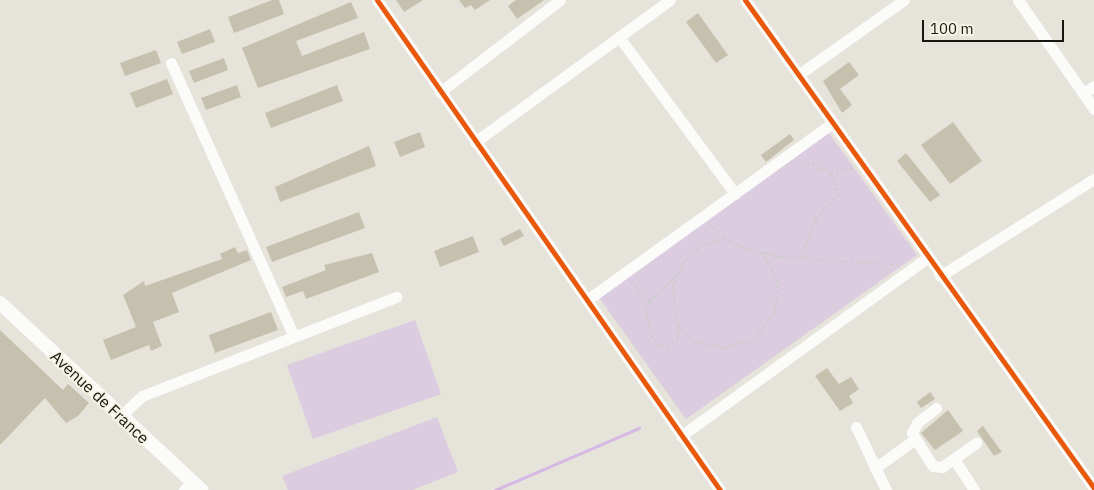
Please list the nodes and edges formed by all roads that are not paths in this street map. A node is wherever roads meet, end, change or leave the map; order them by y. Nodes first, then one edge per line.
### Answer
1 (377, 0) edge
2 (560, 0) edge
3 (670, 0) edge
4 (745, 0) edge
5 (904, 0) edge
6 (1018, 0) edge
7 (619, 36) junction
8 (171, 63) dead end
9 (798, 75) junction
10 (1094, 86) edge
11 (440, 92) junction
12 (1083, 93) junction
13 (1094, 109) edge
14 (832, 122) junction
15 (475, 142) junction
16 (1094, 179) edge
17 (735, 194) junction
18 (928, 258) junction
19 (940, 276) junction
20 (396, 297) dead end
21 (587, 300) junction
22 (0, 303) edge
23 (294, 337) junction
24 (936, 408) dead end
25 (121, 416) junction
26 (856, 427) dead end
27 (681, 436) junction
28 (914, 440) junction
29 (976, 443) dead end
30 (954, 459) junction
31 (875, 468) junction
32 (192, 487) edge
33 (1094, 488) edge
34 (720, 490) edge
35 (886, 490) edge
36 (974, 490) edge

1 - 11 street
2 - 11 street
3 - 7 street
4 - 9 street
5 - 9 street
6 - 12 street
7 - 15 street
7 - 17 street
8 - 23 street
9 - 14 street
10 - 12 street
11 - 15 street
12 - 13 street
14 - 17 street
14 - 18 street
15 - 21 street
16 - 19 street
17 - 21 street
18 - 19 street
18 - 27 street
19 - 33 street
20 - 23 street
21 - 27 street
22 - 25 main road, Avenue de France
23 - 25 street
24 - 28 street
25 - 32 main road, Avenue de France
26 - 31 street
27 - 34 street
28 - 30 street
28 - 31 street
29 - 30 street
30 - 36 street
31 - 35 street

